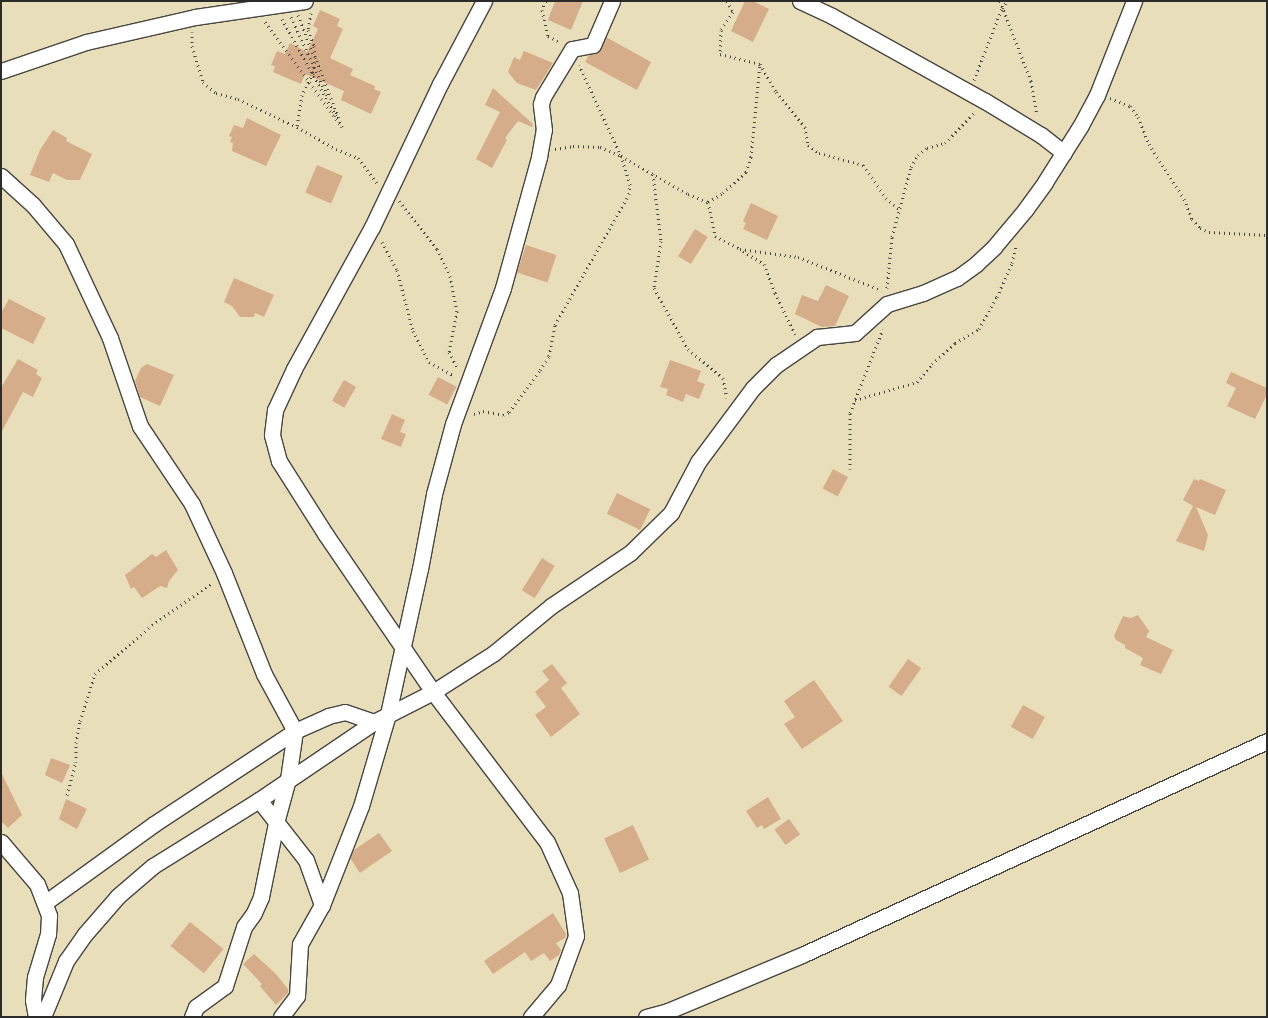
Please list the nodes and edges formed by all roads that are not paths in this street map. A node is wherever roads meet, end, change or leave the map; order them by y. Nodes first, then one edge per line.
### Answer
1 (484, 1) edge
2 (612, 1) edge
3 (800, 1) edge
4 (1134, 1) edge
5 (304, 7) edge
6 (1, 71) edge
7 (1064, 153) junction
8 (1, 176) edge
9 (403, 645) junction
10 (434, 692) junction
11 (388, 714) junction
12 (374, 722) junction
13 (295, 731) junction
14 (1267, 741) edge
15 (288, 779) junction
16 (259, 800) junction
17 (276, 823) junction
18 (1, 842) edge
19 (46, 902) junction
20 (322, 905) junction
21 (36, 1017) edge
22 (43, 1017) edge
23 (192, 1017) edge
24 (281, 1017) edge
25 (531, 1017) edge
26 (646, 1017) edge

1 - 9 street
2 - 9 street
3 - 7 street
4 - 7 street
5 - 6 street
7 - 10 street
8 - 13 street
9 - 10 street
9 - 11 street
10 - 11 street
10 - 25 street
11 - 12 street
11 - 20 street
12 - 13 street
12 - 15 street
13 - 15 street
13 - 19 street
14 - 26 street
15 - 16 street
15 - 17 street
16 - 17 street
16 - 22 street
17 - 20 street
17 - 23 street
18 - 19 street
19 - 21 street
20 - 24 street

